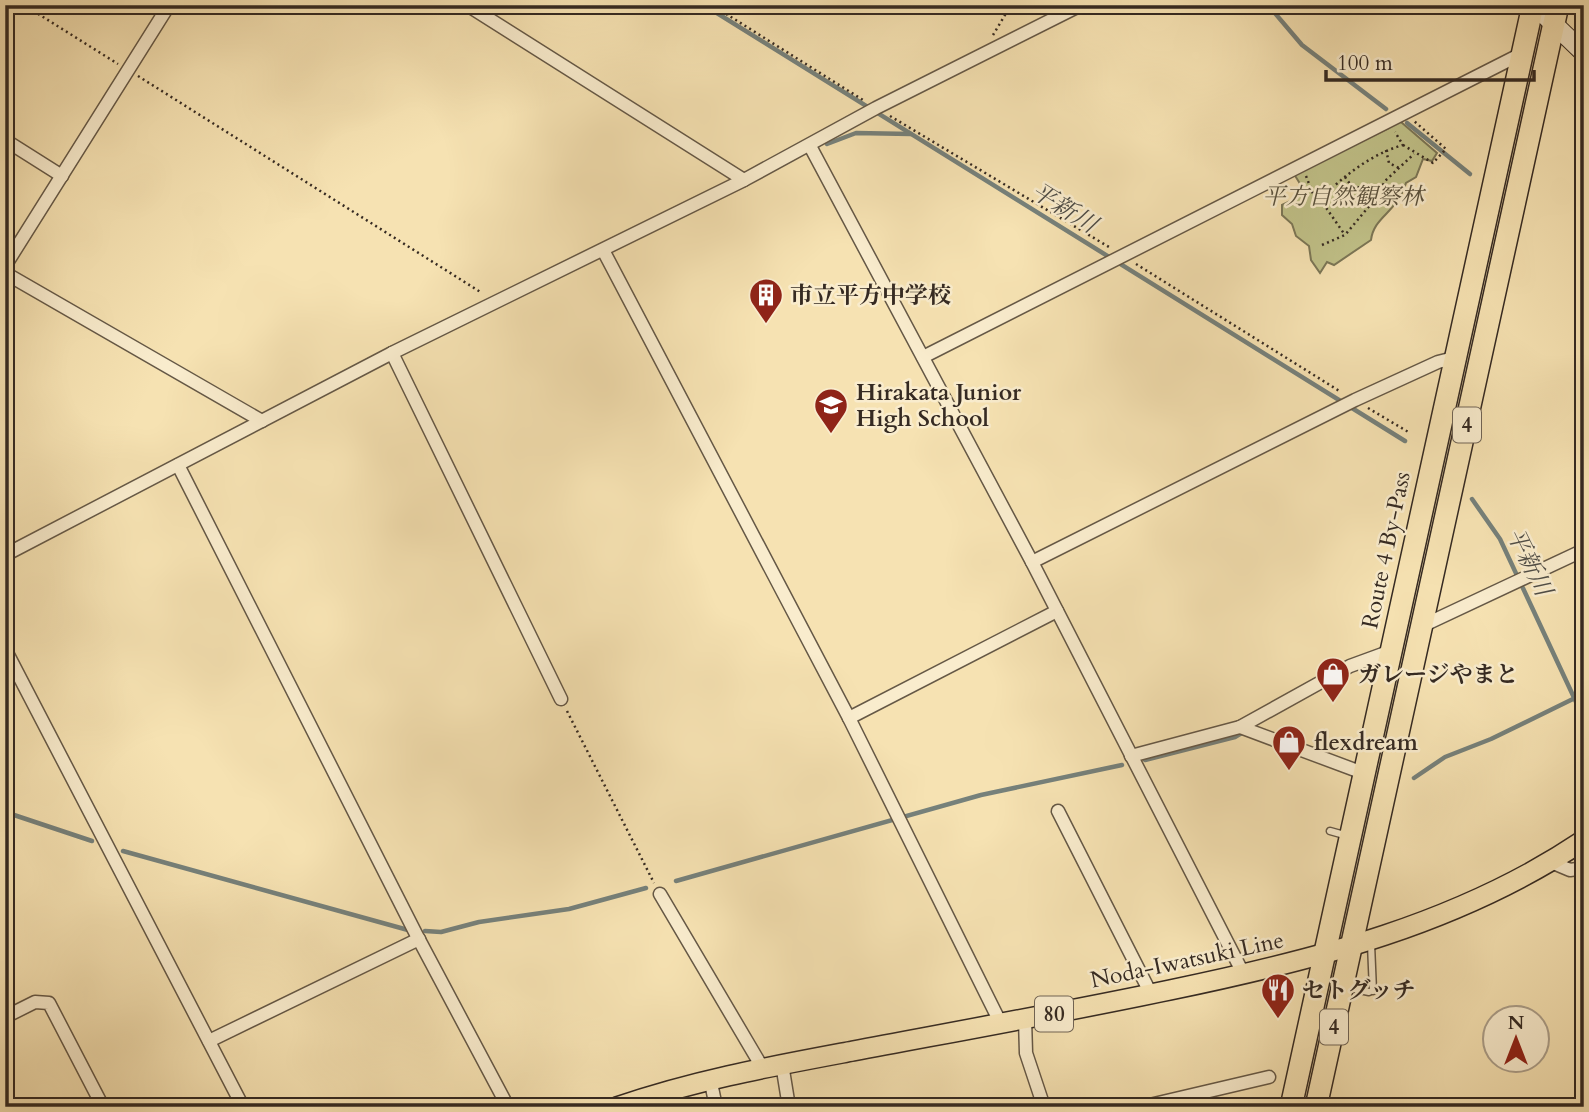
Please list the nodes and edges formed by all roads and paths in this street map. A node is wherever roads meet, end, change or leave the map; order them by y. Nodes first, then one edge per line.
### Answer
1 (24, 5) edge
2 (169, 5) edge
3 (467, 5) edge
4 (712, 5) edge
5 (732, 5) edge
6 (1011, 5) edge
7 (1081, 5) edge
8 (1534, 5) edge
9 (1556, 14) edge
10 (727, 15) junction
11 (1584, 52) edge
12 (1523, 53) junction
13 (981, 55) junction
14 (129, 70) junction
15 (872, 110) junction
16 (1404, 112) junction
17 (1387, 120) junction
18 (5, 140) edge
19 (1403, 145) junction
20 (810, 146) junction
21 (1386, 150) junction
22 (1414, 154) junction
23 (1300, 164) junction
24 (1400, 169) junction
25 (62, 176) junction
26 (1345, 176) junction
27 (744, 180) junction
28 (1320, 199) junction
29 (1367, 209) junction
30 (1345, 235) junction
31 (1322, 245) dead end
32 (603, 250) junction
33 (1113, 258) junction
34 (5, 266) edge
35 (5, 273) edge
36 (496, 302) junction
37 (392, 353) junction
38 (923, 357) junction
39 (1454, 358) junction
40 (1355, 400) junction
41 (262, 421) junction
42 (1410, 433) dead end
43 (178, 465) junction
44 (1584, 550) edge
45 (5, 555) edge
46 (1032, 562) junction
47 (1057, 611) junction
48 (1422, 626) junction
49 (5, 649) edge
50 (1391, 651) junction
51 (561, 699) joint
52 (849, 718) junction
53 (1240, 728) junction
54 (1131, 757) junction
55 (1363, 773) junction
56 (1058, 811) dead end
57 (1584, 840) edge
58 (1551, 862) junction
59 (1584, 867) edge
60 (660, 894) joint
61 (419, 939) junction
62 (1361, 944) junction
63 (1324, 955) junction
64 (1244, 975) junction
65 (1343, 987) junction
66 (1151, 994) junction
67 (5, 1017) edge
68 (1025, 1019) junction
69 (1001, 1024) junction
70 (209, 1041) junction
71 (772, 1066) junction
72 (1269, 1077) dead end
73 (710, 1078) junction
74 (1205, 1092) junction
75 (103, 1107) edge
76 (243, 1107) edge
77 (508, 1107) edge
78 (617, 1107) edge
79 (716, 1107) edge
80 (789, 1107) edge
81 (1044, 1107) edge
82 (1141, 1107) edge
83 (1209, 1107) edge
84 (1291, 1107) edge
85 (1316, 1107) edge

1 - 14 path
2 - 14 street
3 - 27 street
4 - 10 path
5 - 10 path
6 - 13 path
7 - 13 street
8 - 9 street
8 - 12 highway, Route 4 By-Pass / 4
9 - 11 street
9 - 48 highway, 4
10 - 15 path
12 - 16 street
12 - 39 highway, Route 4 By-Pass / 4
13 - 15 street
14 - 25 street
14 - 36 path
15 - 20 street
15 - 33 path
16 - 17 street
16 - 22 path
17 - 19 path
17 - 23 street
18 - 25 street
19 - 21 path
19 - 22 path
20 - 27 street
20 - 38 street
21 - 24 path
21 - 26 path
22 - 24 path
23 - 28 path
23 - 33 street
24 - 29 path
25 - 34 street
26 - 28 path
26 - 29 path
27 - 32 street
28 - 30 path
29 - 30 path
30 - 31 path
32 - 36 street
32 - 52 street
33 - 38 street
33 - 40 path
35 - 41 street
36 - 37 street
37 - 41 street
37 - 51 street
38 - 46 street
39 - 40 street
39 - 50 highway, Route 4 By-Pass / 4
40 - 42 path
40 - 46 street
41 - 43 street
43 - 45 street
43 - 61 street
44 - 48 street
46 - 47 street
47 - 52 street
47 - 54 street
48 - 62 highway, 4
49 - 70 street
50 - 53 street
50 - 55 highway, Route 4 By-Pass / 4
51 - 60 path
52 - 69 street
53 - 54 street
53 - 55 street
54 - 64 street
55 - 63 highway, Route 4 By-Pass / 4
56 - 66 street
57 - 58 main road, Noda-Iwatsuki Line / 80
58 - 59 street
58 - 62 main road, Noda-Iwatsuki Line / 80
60 - 71 street
61 - 70 street
61 - 77 street
62 - 63 main road, Noda-Iwatsuki Line / 80
62 - 65 highway, 4
62 - 65 lane
63 - 64 main road, Noda-Iwatsuki Line / 80
63 - 84 highway, Route 4 By-Pass / 4
64 - 66 main road, Noda-Iwatsuki Line / 80
65 - 85 highway, 4
66 - 68 main road, Noda-Iwatsuki Line / 80
67 - 75 street
68 - 69 main road, Noda-Iwatsuki Line / 80
68 - 81 street
69 - 71 main road, Noda-Iwatsuki Line / 80
70 - 76 street
71 - 73 main road, Noda-Iwatsuki Line / 80
71 - 80 street
72 - 74 street
73 - 78 main road, Noda-Iwatsuki Line / 80
73 - 79 street
74 - 82 street
74 - 83 lane

